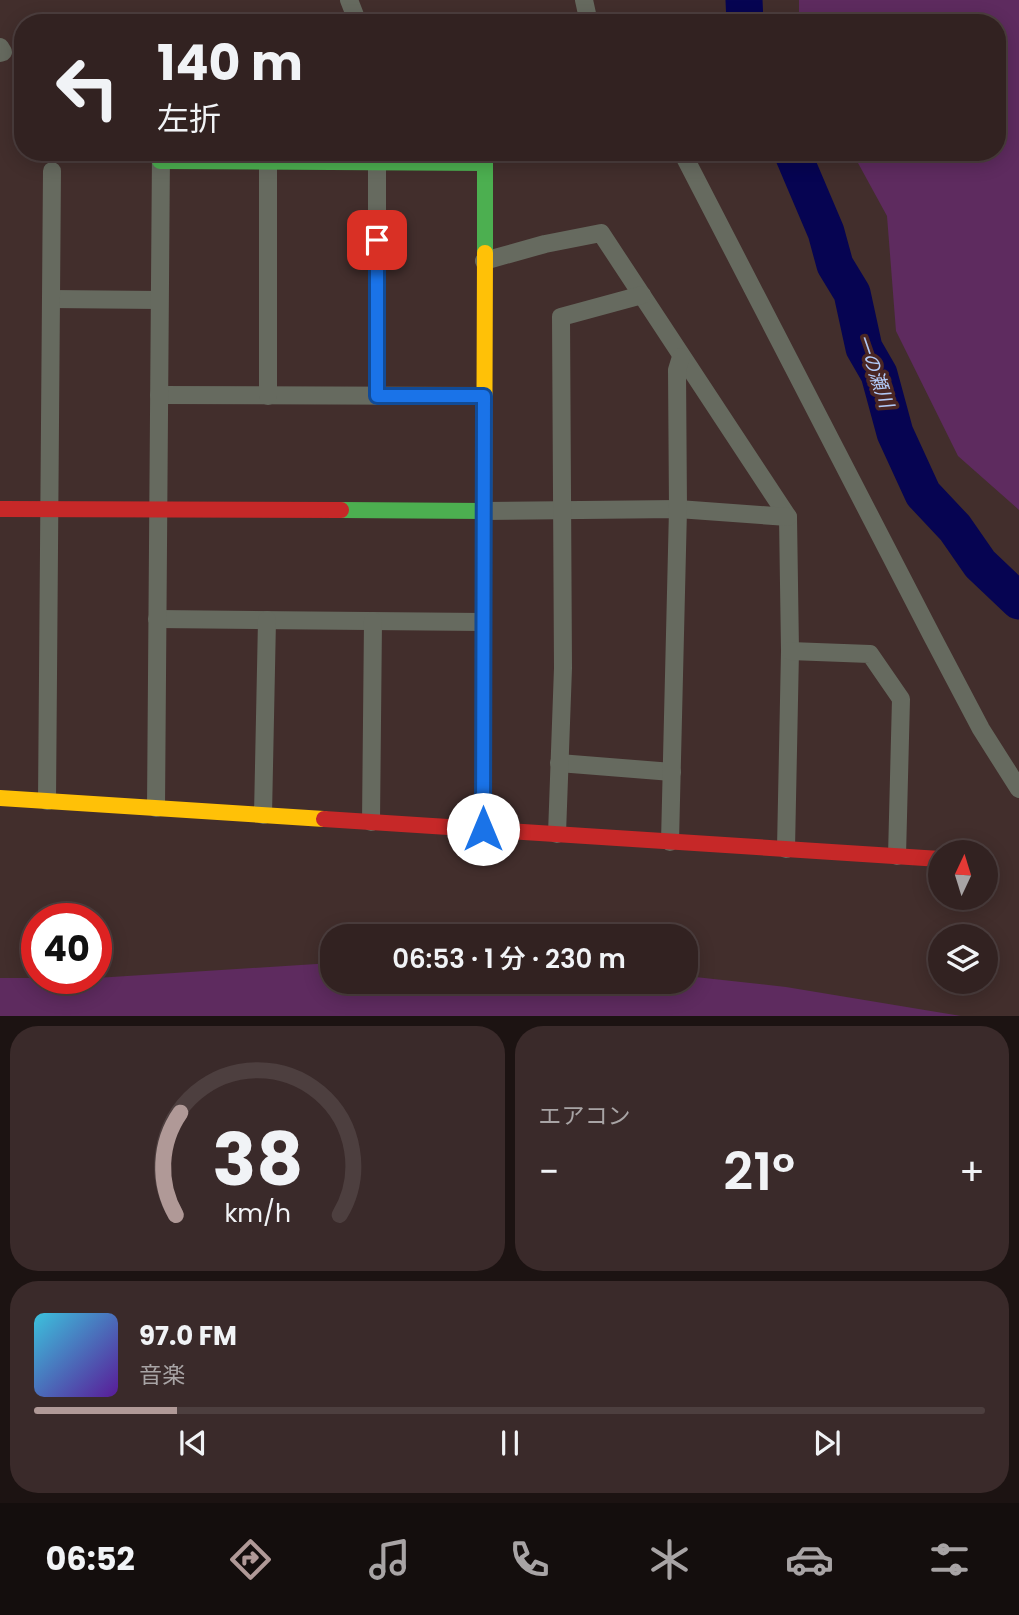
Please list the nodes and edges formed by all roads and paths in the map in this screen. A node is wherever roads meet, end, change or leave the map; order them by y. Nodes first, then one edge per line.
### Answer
1 (0, 47) edge
2 (0, 53) edge
3 (160, 161) edge
4 (246, 161) edge
5 (687, 161) edge
6 (268, 162) junction
7 (377, 162) junction
8 (52, 171) dead end
9 (484, 261) junction
10 (642, 295) junction
11 (51, 299) junction
12 (159, 300) junction
13 (681, 357) junction
14 (159, 396) junction
15 (268, 396) junction
16 (377, 396) junction
17 (484, 396) junction
18 (0, 509) edge
19 (158, 509) junction
20 (678, 509) junction
21 (49, 510) junction
22 (484, 510) junction
23 (563, 510) junction
24 (788, 517) junction
25 (157, 619) junction
26 (267, 620) junction
27 (373, 621) junction
28 (483, 622) junction
29 (790, 652) junction
30 (559, 763) junction
31 (671, 772) junction
32 (1019, 789) edge
33 (0, 798) edge
34 (47, 801) junction
35 (156, 808) junction
36 (263, 815) junction
37 (372, 822) junction
38 (483, 829) junction
39 (557, 834) junction
40 (670, 842) junction
41 (786, 849) junction
42 (897, 856) junction
43 (928, 858) edge

1 - 2 street
3 - 12 street
4 - 6 street
5 - 32 street
6 - 7 street
6 - 15 street
7 - 9 street
7 - 16 street
8 - 11 street
9 - 10 street
9 - 17 street
10 - 13 street
10 - 23 street
11 - 12 street
11 - 21 street
12 - 14 street
13 - 20 street
13 - 24 street
14 - 15 street
14 - 19 street
15 - 16 street
16 - 17 street
17 - 22 street
18 - 21 street
19 - 21 street
19 - 22 street
19 - 25 street
20 - 23 street
20 - 24 street
20 - 31 street
21 - 34 street
22 - 23 street
22 - 28 street
23 - 30 street
24 - 29 street
25 - 26 street
25 - 35 street
26 - 27 street
26 - 36 street
27 - 28 street
27 - 37 street
28 - 38 street
29 - 41 street
29 - 42 street
30 - 31 street
30 - 39 street
31 - 40 street
33 - 34 street
34 - 35 street
35 - 36 street
36 - 37 street
37 - 38 street
38 - 39 street
39 - 40 street
40 - 41 street
41 - 42 street
42 - 43 street

